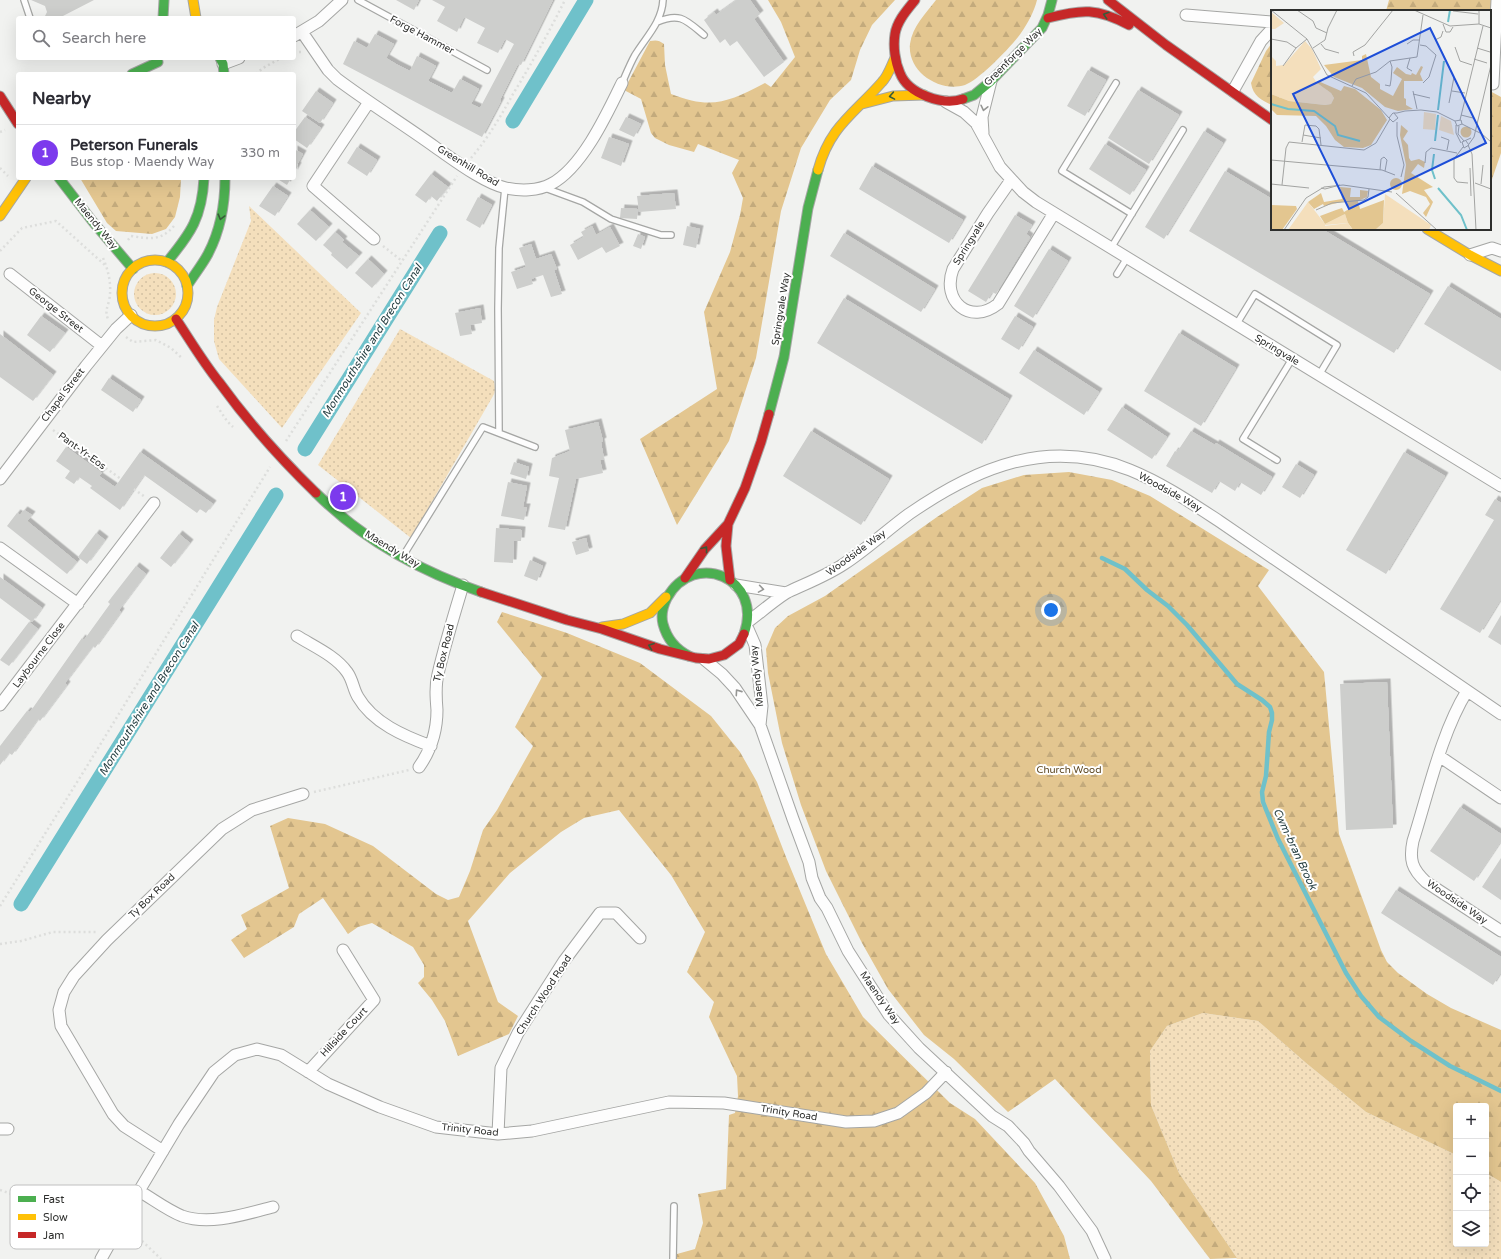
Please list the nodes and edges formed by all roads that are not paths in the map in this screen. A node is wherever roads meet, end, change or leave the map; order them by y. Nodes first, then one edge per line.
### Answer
1 (24, 0) edge
2 (164, 0) edge
3 (192, 0) edge
4 (342, 0) edge
5 (358, 0) edge
6 (663, 0) edge
7 (915, 0) edge
8 (1052, 0) edge
9 (1108, 0) edge
10 (1497, 0) edge
11 (1186, 15) dead end
12 (29, 16) edge
13 (163, 16) edge
14 (196, 16) edge
15 (1048, 18) junction
16 (657, 22) junction
17 (1271, 22) edge
18 (1271, 30) edge
19 (298, 34) edge
20 (704, 35) dead end
21 (1166, 45) junction
22 (895, 58) junction
23 (159, 60) edge
24 (235, 60) edge
25 (222, 65) edge
26 (487, 70) dead end
27 (136, 72) edge
28 (156, 72) edge
29 (991, 81) junction
30 (622, 83) joint
31 (1116, 83) dead end
32 (1495, 84) edge
33 (1233, 91) junction
34 (924, 95) junction
35 (0, 96) edge
36 (369, 102) junction
37 (946, 102) junction
38 (861, 104) junction
39 (1271, 119) edge
40 (16, 121) edge
41 (1183, 130) dead end
42 (984, 135) junction
43 (25, 180) edge
44 (61, 180) edge
45 (204, 180) edge
46 (225, 180) edge
47 (1011, 180) junction
48 (505, 188) junction
49 (542, 188) junction
50 (1054, 213) junction
51 (1132, 214) junction
52 (0, 216) edge
53 (1429, 230) edge
54 (671, 236) dead end
55 (374, 239) road end
56 (1111, 248) junction
57 (1501, 251) edge
58 (1470, 255) junction
59 (1127, 258) junction
60 (167, 262) junction
61 (133, 269) junction
62 (1501, 271) edge
63 (10, 274) dead end
64 (1117, 274) dead end
65 (187, 286) junction
66 (131, 315) junction
67 (176, 319) junction
68 (1236, 325) junction
69 (102, 346) junction
70 (1292, 359) junction
71 (1319, 375) junction
72 (499, 433) junction
73 (535, 447) dead end
74 (1277, 460) dead end
75 (0, 479) edge
76 (1501, 486) edge
77 (154, 503) dead end
78 (728, 524) junction
79 (0, 548) edge
80 (403, 556) junction
81 (685, 578) junction
82 (733, 582) junction
83 (463, 586) junction
84 (786, 593) junction
85 (666, 597) junction
86 (78, 604) junction
87 (748, 625) junction
88 (598, 627) junction
89 (297, 636) dead end
90 (689, 656) junction
91 (705, 660) junction
92 (1467, 691) junction
93 (0, 706) edge
94 (1501, 714) edge
95 (760, 725) junction
96 (431, 746) junction
97 (1439, 756) junction
98 (419, 767) road end
99 (303, 794) road end
100 (1501, 798) edge
101 (1501, 930) edge
102 (640, 938) dead end
103 (343, 950) dead end
104 (308, 1072) junction
105 (946, 1072) junction
106 (498, 1134) junction
107 (163, 1151) junction
108 (142, 1186) edge
109 (142, 1193) edge
110 (674, 1206) dead end
111 (273, 1207) dead end
112 (106, 1249) edge
113 (101, 1259) edge
114 (673, 1259) edge
115 (1105, 1259) edge

1 - 12 lane
2 - 13 street
3 - 14 street
4 - 19 street
5 - 26 lane, Forge Hammer
6 - 16 lane
7 - 22 street, Greenforge Way
8 - 15 street, Greenforge Way
9 - 21 street, Greenforge Way
10 - 32 street
11 - 17 street
21 -> 15 street, Greenforge Way
15 - 29 street, Greenforge Way
16 - 20 lane
16 - 30 lane
18 - 33 street
19 - 36 street, Greenhill Road
21 - 33 street, Greenforge Way
22 - 34 street, Greenforge Way
22 - 38 street, Springvale Way
23 - 27 street
23 - 28 street
24 - 25 street
29 - 37 street, Greenforge Way
29 -> 42 street, Springvale
30 - 49 street, Greenhill Road
31 - 51 lane
33 - 39 street, Greenforge Way
34 - 37 street, Greenforge Way
34 -> 38 street, Springvale Way
35 - 40 street
36 - 48 street, Greenhill Road
36 - 55 street
37 - 42 street, Springvale
38 - 78 street, Springvale Way
41 - 51 lane
42 - 47 street, Springvale
43 - 52 street
44 - 61 street, Maendy Way
45 - 60 street
46 -> 65 street
47 - 50 street, Springvale
47 - 50 street, Springvale
48 - 49 street, Greenhill Road
48 - 72 lane
49 - 54 lane
50 - 56 street, Springvale
51 - 56 lane
53 - 58 street
56 - 59 street, Springvale
57 - 58 street
58 - 62 street
59 - 64 lane
59 - 68 street, Springvale
60 - 61 street
60 - 65 street
61 - 66 street
63 - 69 street, George Street
65 - 67 street
66 - 67 street
66 - 69 street, Chapel Street
67 - 80 street, Maendy Way
68 - 70 street, Springvale
68 - 71 lane
69 - 75 street, Chapel Street
70 - 71 street, Springvale
70 - 74 lane
71 - 76 street, Springvale
72 - 73 lane
72 - 80 lane
77 - 86 street, Laybourne Close
81 -> 78 street, Springvale Way
78 - 82 street, Springvale Way
79 - 86 street
80 - 83 street, Maendy Way
81 - 82 street, Maendy Way
81 - 85 street, Maendy Way
82 -> 84 street
82 - 87 street, Maendy Way
83 - 88 street, Maendy Way
83 - 96 street, Ty Box Road
84 - 87 street, Woodside Way
84 - 92 street, Woodside Way
85 - 88 street, Maendy Way
85 - 90 street, Maendy Way
86 - 93 street, Laybourne Close
87 - 91 street, Maendy Way
87 - 95 street, Maendy Way
90 -> 88 street, Maendy Way
89 - 96 street
90 - 91 street, Maendy Way
95 -> 91 street, Maendy Way
92 - 94 street, Woodside Way
92 - 97 street, Woodside Way
95 - 105 street, Maendy Way
96 - 98 street, Ty Box Road
97 - 100 street
97 - 101 street, Woodside Way
99 - 107 street, Ty Box Road
102 - 106 street, Church Wood Road
103 - 104 street, Hillside Court
104 - 106 street, Trinity Road
104 - 107 street, Trinity Road
105 - 106 street, Trinity Road
105 - 115 street, Maendy Way
107 - 108 street, Trinity Road
109 - 111 street
110 - 114 lane
112 - 113 street, Trinity Road

